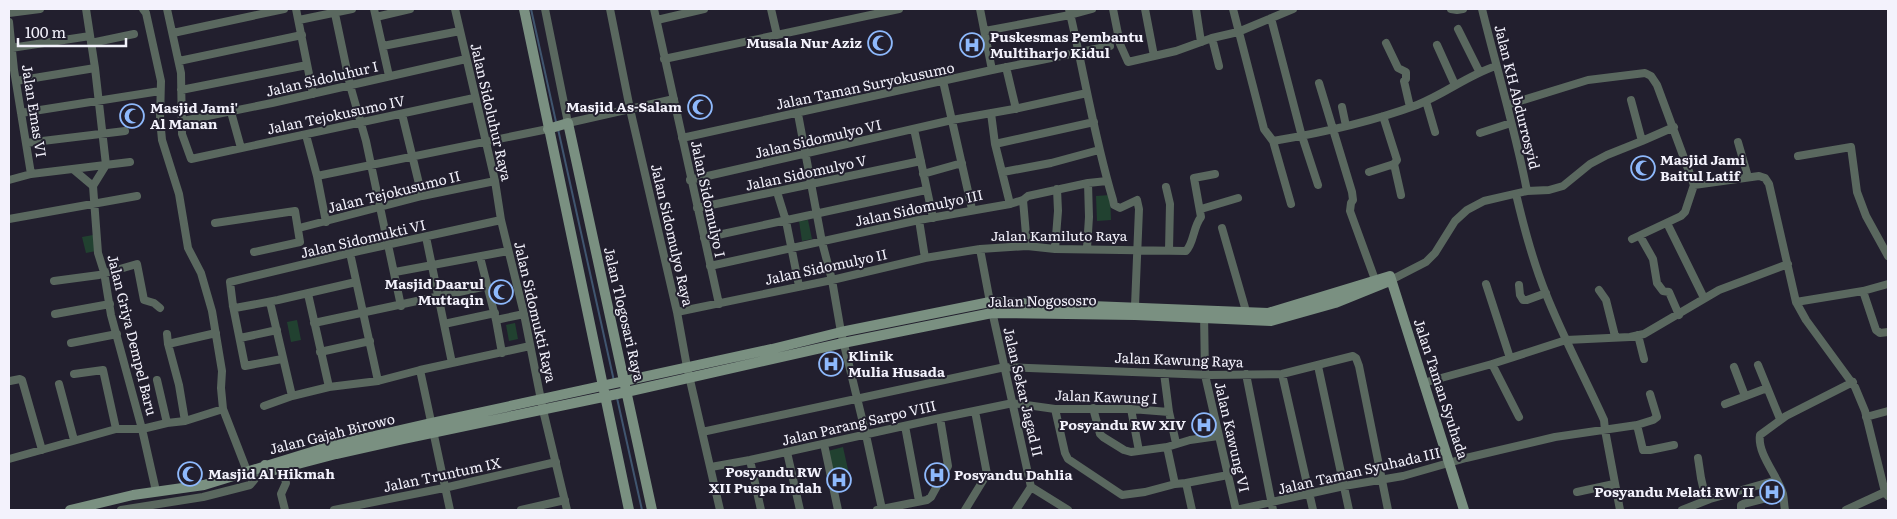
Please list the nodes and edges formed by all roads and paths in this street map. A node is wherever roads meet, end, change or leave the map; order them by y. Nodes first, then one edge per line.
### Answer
1 (40, 9) edge
2 (86, 9) edge
3 (143, 9) edge
4 (167, 9) edge
5 (284, 9) edge
6 (296, 9) edge
7 (352, 9) edge
8 (410, 9) edge
9 (455, 9) edge
10 (524, 9) edge
11 (545, 9) edge
12 (610, 9) edge
13 (654, 9) edge
14 (704, 9) edge
15 (771, 9) edge
16 (852, 9) edge
17 (899, 9) edge
18 (980, 9) edge
19 (1092, 9) edge
20 (1113, 9) edge
21 (1145, 9) edge
22 (1196, 9) edge
23 (1233, 9) edge
24 (1292, 9) edge
25 (1451, 9) edge
26 (1463, 9) edge
27 (1482, 9) edge
28 (335, 11) edge
29 (1070, 12) edge
30 (9, 13) edge
31 (375, 13) edge
32 (854, 17) junction
33 (1271, 18) junction
34 (299, 20) junction
35 (657, 20) junction
36 (9, 22) edge
37 (1458, 30) dead end
38 (460, 31) junction
39 (985, 31) junction
40 (1238, 32) junction
41 (173, 33) junction
42 (134, 34) dead end
43 (302, 35) junction
44 (776, 35) junction
45 (1212, 38) junction
46 (90, 39) junction
47 (1201, 42) junction
48 (1386, 43) dead end
49 (1437, 45) dead end
50 (383, 46) junction
51 (1110, 46) dead end
52 (11, 48) junction
53 (1080, 52) junction
54 (1154, 56) junction
55 (466, 59) junction
56 (664, 59) junction
57 (178, 61) junction
58 (307, 64) junction
59 (1219, 66) dead end
60 (1496, 66) junction
61 (1006, 67) junction
62 (95, 68) junction
63 (992, 70) junction
64 (1479, 71) junction
65 (389, 76) junction
66 (16, 81) junction
67 (943, 82) junction
68 (1319, 83) dead end
69 (350, 85) junction
70 (1456, 85) junction
71 (181, 90) junction
72 (160, 91) junction
73 (1087, 93) junction
74 (313, 94) junction
75 (474, 98) junction
76 (674, 99) junction
77 (1426, 100) junction
78 (1631, 100) dead end
79 (99, 101) junction
80 (1507, 105) junction
81 (1342, 107) dead end
82 (1410, 107) junction
83 (630, 109) junction
84 (1016, 109) junction
85 (231, 112) junction
86 (21, 113) junction
87 (991, 113) junction
88 (402, 114) junction
89 (798, 114) junction
90 (1383, 116) junction
91 (952, 120) junction
92 (183, 121) junction
93 (361, 121) junction
94 (1094, 122) junction
95 (1511, 123) junction
96 (566, 124) junction
97 (1346, 126) junction
98 (1674, 127) junction
99 (550, 128) junction
100 (914, 129) junction
101 (1332, 129) junction
102 (125, 131) dead end
103 (102, 132) junction
104 (1435, 132) dead end
105 (1480, 133) dead end
106 (306, 134) junction
107 (1302, 136) junction
108 (682, 138) junction
109 (485, 141) junction
110 (1273, 141) junction
111 (1642, 142) junction
112 (1738, 142) dead end
113 (26, 143) junction
114 (995, 144) junction
115 (240, 148) junction
116 (1099, 150) junction
117 (805, 155) junction
118 (412, 156) junction
119 (1798, 156) dead end
120 (921, 160) junction
121 (130, 162) dead end
122 (962, 163) junction
123 (371, 164) junction
124 (1394, 164) junction
125 (106, 165) junction
126 (74, 170) junction
127 (1003, 172) junction
128 (1369, 172) dead end
129 (31, 174) junction
130 (923, 174) junction
131 (1215, 174) dead end
132 (317, 176) junction
133 (1748, 178) junction
134 (12, 179) edge
135 (690, 180) junction
136 (495, 181) junction
137 (1107, 181) junction
138 (1088, 183) junction
139 (811, 185) junction
140 (1318, 185) dead end
141 (1694, 185) junction
142 (93, 186) junction
143 (1166, 187) dead end
144 (1057, 189) junction
145 (926, 190) junction
146 (1530, 191) junction
147 (778, 192) junction
148 (1516, 194) junction
149 (1401, 195) dead end
150 (138, 196) dead end
151 (422, 196) junction
152 (1238, 198) dead end
153 (1022, 200) junction
154 (95, 204) junction
155 (1010, 204) junction
156 (1292, 204) dead end
157 (380, 206) junction
158 (697, 208) junction
159 (972, 209) junction
160 (1201, 209) junction
161 (816, 214) junction
162 (933, 218) junction
163 (9, 219) edge
164 (501, 220) junction
165 (919, 220) junction
166 (786, 221) junction
167 (326, 222) junction
168 (215, 223) dead end
169 (1667, 223) junction
170 (299, 228) junction
171 (1222, 228) dead end
172 (1640, 236) junction
173 (426, 237) junction
174 (704, 238) junction
175 (1632, 239) dead end
176 (822, 242) junction
177 (388, 245) junction
178 (1027, 246) junction
179 (791, 248) junction
180 (1087, 248) junction
181 (980, 249) junction
182 (1054, 249) junction
183 (1138, 249) junction
184 (1169, 250) junction
185 (508, 251) junction
186 (254, 252) dead end
187 (350, 253) junction
188 (1888, 256) edge
189 (480, 257) junction
190 (925, 258) junction
191 (1788, 264) junction
192 (432, 266) junction
193 (710, 266) junction
194 (104, 272) junction
195 (395, 272) junction
196 (1393, 277) junction
197 (832, 280) junction
198 (54, 281) dead end
199 (356, 282) junction
200 (1376, 283) junction
201 (1486, 284) dead end
202 (1888, 284) edge
203 (1519, 285) dead end
204 (487, 286) junction
205 (800, 286) junction
206 (1599, 290) dead end
207 (1863, 291) junction
208 (1546, 293) junction
209 (308, 294) junction
210 (439, 296) junction
211 (1704, 298) junction
212 (1333, 299) junction
213 (270, 302) junction
214 (990, 302) junction
215 (1796, 302) junction
216 (110, 304) junction
217 (719, 304) junction
218 (232, 306) junction
219 (401, 306) junction
220 (1135, 306) junction
221 (160, 308) dead end
222 (1246, 311) junction
223 (363, 312) junction
224 (677, 312) junction
225 (992, 313) junction
226 (56, 314) dead end
227 (524, 314) junction
228 (1204, 314) junction
229 (1679, 315) junction
230 (496, 317) junction
231 (314, 323) junction
232 (444, 324) junction
233 (277, 330) junction
234 (841, 332) junction
235 (1888, 332) edge
236 (216, 333) junction
237 (117, 334) junction
238 (167, 334) dead end
239 (1638, 335) junction
240 (1615, 336) junction
241 (240, 338) junction
242 (1566, 340) junction
243 (370, 341) junction
244 (71, 343) dead end
245 (843, 343) junction
246 (168, 344) junction
247 (530, 346) junction
248 (320, 352) junction
249 (502, 353) junction
250 (1510, 358) junction
251 (282, 359) junction
252 (1644, 359) dead end
253 (452, 363) junction
254 (1492, 364) junction
255 (1758, 365) dead end
256 (1318, 366) junction
257 (1005, 367) junction
258 (1734, 367) dead end
259 (687, 368) junction
260 (420, 370) junction
261 (1164, 373) junction
262 (74, 374) dead end
263 (1246, 374) junction
264 (1282, 374) junction
265 (1205, 375) junction
266 (690, 378) junction
267 (157, 380) dead end
268 (10, 381) edge
269 (378, 381) junction
270 (1853, 382) junction
271 (1423, 383) junction
272 (60, 384) dead end
273 (329, 387) junction
274 (624, 387) junction
275 (1766, 388) junction
276 (604, 391) junction
277 (1650, 394) dead end
278 (292, 396) junction
279 (1746, 396) junction
280 (541, 398) junction
281 (856, 398) junction
282 (1013, 404) junction
283 (1725, 404) dead end
284 (264, 406) dead end
285 (1093, 408) junction
286 (223, 409) junction
287 (1056, 409) junction
288 (1131, 409) junction
289 (543, 410) junction
290 (975, 411) junction
291 (1169, 412) junction
292 (1888, 412) edge
293 (1519, 417) dead end
294 (1866, 417) junction
295 (940, 418) junction
296 (1780, 419) junction
297 (185, 420) junction
298 (167, 422) junction
299 (1637, 425) junction
300 (905, 426) junction
301 (433, 427) junction
302 (142, 428) junction
303 (116, 429) junction
304 (1605, 430) junction
305 (702, 432) junction
306 (866, 434) junction
307 (1218, 436) junction
308 (74, 440) junction
309 (1176, 443) junction
310 (824, 444) junction
311 (1674, 445) dead end
312 (1167, 447) junction
313 (42, 450) junction
314 (787, 452) junction
315 (1139, 452) junction
316 (308, 457) junction
317 (1698, 458) dead end
318 (9, 459) edge
319 (750, 460) junction
320 (556, 462) junction
321 (1451, 463) junction
322 (711, 467) junction
323 (268, 468) junction
324 (283, 469) junction
325 (252, 472) junction
326 (1228, 475) junction
327 (1386, 478) junction
328 (1777, 480) junction
329 (1186, 483) junction
330 (1175, 484) junction
331 (1614, 484) junction
332 (1344, 486) junction
333 (1031, 487) junction
334 (444, 488) junction
335 (156, 491) junction
336 (1577, 492) dead end
337 (1310, 494) junction
338 (1783, 494) junction
339 (1887, 494) edge
340 (564, 500) junction
341 (1706, 500) junction
342 (919, 501) junction
343 (374, 506) edge
344 (97, 507) edge
345 (1272, 507) edge
346 (70, 510) edge
347 (121, 510) edge
348 (286, 510) edge
349 (334, 510) edge
350 (450, 510) edge
351 (523, 510) edge
352 (567, 510) edge
353 (629, 510) edge
354 (652, 510) edge
355 (720, 510) edge
356 (761, 510) edge
357 (800, 510) edge
358 (838, 510) edge
359 (880, 510) edge
360 (964, 510) edge
361 (1016, 510) edge
362 (1068, 510) edge
363 (1192, 510) edge
364 (1236, 510) edge
365 (1313, 510) edge
366 (1349, 510) edge
367 (1388, 510) edge
368 (1464, 510) edge
369 (1620, 510) edge
370 (1682, 510) edge
371 (1741, 510) edge
372 (1785, 510) edge
373 (1846, 510) edge

1 - 30 street
2 - 46 street
3 - 72 street
4 - 41 street
5 - 41 street
6 - 34 street
7 - 28 street
8 - 31 street
9 - 38 street, Jalan Sidoluhur Raya
10 - 99 street
11 - 96 street
12 - 83 street, Jalan Sidomulyo Raya
13 - 35 street, Jalan Sidomulyo I
14 - 35 street
15 - 44 street
16 - 32 street
17 - 32 street
18 - 39 street
19 - 29 street
20 - 54 street
21 - 54 street
22 - 47 street
23 - 40 street
24 - 33 street
25 - 26 street
27 - 60 street, Jalan KH Abdurrosyid
28 - 34 street
28 - 69 street
29 - 39 street
29 - 53 street
31 - 50 street
32 - 44 street
33 - 40 street
33 - 107 street
34 - 43 street
35 - 56 street, Jalan Sidomulyo I
36 - 52 street, Jalan Emas VI
37 - 64 street
38 - 50 street
38 - 55 street, Jalan Sidoluhur Raya
39 - 63 street
40 - 45 street
40 - 110 street
41 - 57 street
42 - 46 street
43 - 57 street
43 - 58 street
44 - 56 street
45 - 47 street
45 - 59 street
46 - 52 street
46 - 62 street
47 - 54 street
48 - 82 street
49 - 70 street
50 - 65 street
51 - 53 street, Jalan Taman Suryokusumo
52 - 66 street, Jalan Emas VI
53 - 61 street, Jalan Taman Suryokusumo
53 - 73 street
55 - 65 street, Jalan Sidoluhur I
55 - 75 street, Jalan Sidoluhur Raya
56 - 76 street, Jalan Sidomulyo I
57 - 71 street
58 - 71 street
58 - 74 street
60 - 64 street
60 - 80 street, Jalan KH Abdurrosyid
61 - 63 street, Jalan Taman Suryokusumo
61 - 84 street
62 - 66 street
62 - 79 street
63 - 67 street, Jalan Taman Suryokusumo
64 - 70 street
65 - 69 street, Jalan Sidoluhur I
66 - 86 street, Jalan Emas VI
67 - 89 street, Jalan Taman Suryokusumo
67 - 91 street
68 - 101 street
69 - 74 street, Jalan Sidoluhur I
69 - 93 street
70 - 77 street
71 - 92 street
72 - 79 street
72 - 236 street
73 - 84 street, Jalan Sidomulyo VI
73 - 94 street
74 - 85 street, Jalan Sidoluhur I
75 - 88 street, Jalan Tejokusumo IV
75 - 109 street, Jalan Sidoluhur Raya
76 - 83 street
76 - 108 street, Jalan Sidomulyo I
77 - 82 street
77 - 104 street
78 - 111 street
79 - 86 street
79 - 103 street
80 - 95 street, Jalan KH Abdurrosyid
80 - 98 street
81 - 97 street
82 - 90 street
83 - 96 street
83 - 224 street, Jalan Sidomulyo Raya
84 - 87 street, Jalan Sidomulyo VI
85 - 92 street, Jalan Sidoluhur I
85 - 115 street
86 - 113 street, Jalan Emas VI
87 - 91 street, Jalan Sidomulyo VI
87 - 114 street
88 - 93 street, Jalan Tejokusumo IV
88 - 118 street
89 - 108 street, Jalan Taman Suryokusumo
89 - 117 street
90 - 97 street
90 - 124 street
91 - 100 street, Jalan Sidomulyo VI
91 - 122 street
92 - 115 street, Jalan Tejokusumo IV
93 - 106 street, Jalan Tejokusumo IV
93 - 123 street
94 - 114 street
94 - 116 street
95 - 105 street
95 - 146 street, Jalan KH Abdurrosyid
96 - 99 street
96 - 274 street, Jalan Tlogosari Raya
97 - 101 street
98 - 111 street
98 - 141 street
99 - 109 street
99 - 276 street
100 - 117 street, Jalan Sidomulyo VI
100 - 120 street
101 - 107 street
101 - 200 street
102 - 103 street
103 - 113 street
103 - 125 street
106 - 115 street, Jalan Tejokusumo IV
106 - 132 street
107 - 110 street
107 - 140 street
108 - 135 street, Jalan Sidomulyo I
109 - 118 street
109 - 136 street, Jalan Sidoluhur Raya
110 - 156 street
111 - 146 street
112 - 133 street
113 - 129 street, Jalan Emas VI
114 - 127 street
116 - 127 street
116 - 137 street
117 - 135 street, Jalan Sidomulyo VI
117 - 139 street
118 - 123 street
118 - 151 street
119 - 188 street
120 - 130 street
120 - 139 street, Jalan Sidomulyo V
121 - 125 street
122 - 130 street
122 - 159 street
123 - 132 street
123 - 157 street
124 - 128 street
124 - 149 street
125 - 126 street
125 - 142 street
126 - 129 street
126 - 142 street
127 - 155 street
129 - 134 street
130 - 145 street
131 - 160 street
132 - 167 street
133 - 141 street
133 - 191 street
135 - 158 street, Jalan Sidomulyo I
136 - 151 street, Jalan Tejokusumo II
136 - 164 street, Jalan Sidoluhur Raya
137 - 138 street, Jalan Sidomulyo III
137 - 183 street
138 - 144 street, Jalan Sidomulyo III
138 - 180 street
139 - 147 street, Jalan Sidomulyo V
139 - 161 street
141 - 169 street
142 - 154 street, Jalan Griya Dempel Baru
143 - 184 street
144 - 153 street, Jalan Sidomulyo III
144 - 182 street
145 - 161 street
145 - 162 street
146 - 148 street, Jalan KH Abdurrosyid
147 - 158 street, Jalan Sidomulyo V
147 - 166 street
148 - 196 street, Jalan KH Abdurrosyid
148 - 208 street
150 - 154 street
151 - 157 street, Jalan Tejokusumo II
152 - 160 street
153 - 155 street, Jalan Sidomulyo III
153 - 178 street
154 - 163 street
154 - 194 street, Jalan Griya Dempel Baru
155 - 159 street, Jalan Sidomulyo III
157 - 167 street, Jalan Tejokusumo II
157 - 177 street
158 - 174 street, Jalan Sidomulyo I
159 - 162 street, Jalan Sidomulyo III
160 - 184 street, Jalan Kamiluto Raya
161 - 166 street
161 - 176 street
162 - 165 street, Jalan Sidomulyo III
164 - 173 street, Jalan Sidomukti VI
164 - 185 street, Jalan Sidomukti Raya
165 - 176 street, Jalan Sidomulyo III
165 - 190 street
166 - 174 street
166 - 179 street
167 - 170 street, Jalan Tejokusumo II
168 - 170 street
169 - 172 street
169 - 211 street
170 - 186 street
171 - 222 street
172 - 175 street
172 - 229 street
173 - 177 street, Jalan Sidomukti VI
173 - 192 street
174 - 193 street, Jalan Sidomulyo I
176 - 179 street, Jalan Sidomulyo III
176 - 197 street
177 - 187 street, Jalan Sidomukti VI
177 - 195 street
178 - 181 street, Jalan Kamiluto Raya
178 - 182 street, Jalan Kamiluto Raya
179 - 193 street
179 - 205 street
180 - 182 street, Jalan Kamiluto Raya
180 - 183 street, Jalan Kamiluto Raya
181 - 190 street, Jalan Sidomulyo II
181 - 214 street, Jalan Kamiluto Raya
183 - 184 street, Jalan Kamiluto Raya
183 - 220 street
185 - 189 street
185 - 227 street, Jalan Sidomukti Raya
187 - 199 street
187 - 218 street, Jalan Sidomukti VI
189 - 192 street
189 - 204 street
190 - 197 street, Jalan Sidomulyo II
191 - 211 street
191 - 215 street
192 - 195 street
192 - 210 street
193 - 217 street, Jalan Sidomulyo I
194 - 198 street
194 - 216 street, Jalan Griya Dempel Baru
194 - 221 street
195 - 219 street
196 - 200 street, Jalan Nogososro
196 - 271 street, Jalan Taman Syuhada
197 - 205 street, Jalan Sidomulyo II
197 - 234 street
199 - 209 street
199 - 223 street
200 - 212 street, Jalan Nogososro
201 - 250 street
202 - 207 street
203 - 208 street
204 - 210 street
204 - 230 street
205 - 217 street, Jalan Sidomulyo II
206 - 240 street
207 - 215 street
207 - 235 street
208 - 242 street
209 - 213 street
209 - 231 street
210 - 219 street
210 - 232 street
211 - 229 street
212 - 222 street, Jalan Nogososro
212 - 228 street, Jalan Nogososro
213 - 218 street
213 - 233 street
214 - 220 street, Jalan Nogososro
214 - 225 street, Jalan Sekar Jagad II
214 - 234 street, Jalan Nogososro
215 - 270 street
216 - 226 street
216 - 237 street, Jalan Griya Dempel Baru
217 - 224 street, Jalan Sidomulyo II
218 - 241 street
219 - 223 street
220 - 228 street, Jalan Nogososro
222 - 228 street, Jalan Nogososro
223 - 231 street
223 - 243 street
224 - 259 street, Jalan Sidomulyo Raya
225 - 228 street, Jalan Nogososro
225 - 245 street, Jalan Nogososro
225 - 257 street, Jalan Sekar Jagad II
227 - 230 street
227 - 247 street, Jalan Sidomukti Raya
228 - 265 street, Jalan Kawung VI
229 - 239 street
230 - 232 street
230 - 249 street
231 - 248 street
232 - 253 street
233 - 241 street
233 - 251 street
234 - 245 street
234 - 259 street, Jalan Nogososro
236 - 246 street
236 - 286 street
237 - 244 street
237 - 302 street, Jalan Griya Dempel Baru
238 - 246 street
239 - 240 street
239 - 252 street
240 - 242 street
241 - 251 street
242 - 250 street
242 - 304 street
243 - 248 street
243 - 269 street
245 - 266 street, Jalan Nogososro
245 - 281 street
246 - 297 street
247 - 249 street
247 - 280 street, Jalan Sidomukti Raya
248 - 273 street
249 - 253 street
250 - 254 street
251 - 278 street
253 - 260 street
254 - 271 street
254 - 293 street
255 - 275 street
256 - 264 street, Jalan Kawung Raya
256 - 327 street, Jalan Kawung Raya
256 - 332 street
257 - 261 street, Jalan Kawung Raya
257 - 281 street, Jalan Kawung Raya
257 - 282 street, Jalan Sekar Jagad II
258 - 279 street
259 - 266 street, Jalan Sidomulyo Raya
259 - 274 street, Jalan Nogososro
260 - 269 street
260 - 301 street
261 - 265 street, Jalan Kawung Raya
261 - 291 street
262 - 303 street
263 - 264 street, Jalan Kawung Raya
263 - 265 street, Jalan Kawung Raya
263 - 345 street
264 - 337 street
265 - 307 street, Jalan Kawung VI
266 - 274 street, Jalan Nogososro
266 - 305 street, Jalan Sidomulyo Raya
267 - 298 street
268 - 313 street
269 - 273 street
270 - 294 street
270 - 296 street
271 - 321 street, Jalan Taman Syuhada
272 - 308 street
273 - 278 street
274 - 276 street, Jalan Nogososro
274 - 354 street, Jalan Tlogosari Raya
275 - 279 street
275 - 296 street
276 - 280 street, Jalan Gajah Birowo
276 - 289 street, Jalan Gajah Birowo
276 - 353 street
277 - 299 street
278 - 284 street
279 - 283 street
280 - 289 street, Jalan Sidomukti Raya
280 - 301 street, Jalan Gajah Birowo
281 - 305 street, Jalan Kawung Raya
281 - 306 street
282 - 287 street, Jalan Kawung I
282 - 290 street, Jalan Parang Sarpo VIII
282 - 333 street, Jalan Sekar Jagad II
285 - 287 street, Jalan Kawung I
285 - 288 street, Jalan Kawung I
285 - 315 street
286 - 297 street
286 - 325 street
287 - 330 street
288 - 291 street, Jalan Kawung I
288 - 315 street
289 - 301 street, Jalan Gajah Birowo
289 - 320 street, Jalan Sidomukti Raya
290 - 295 street, Jalan Parang Sarpo VIII
290 - 360 street
291 - 309 street
292 - 294 street
294 - 339 street
295 - 300 street, Jalan Parang Sarpo VIII
295 - 342 street
296 - 328 street
297 - 298 street
298 - 302 street
299 - 304 street, Jalan Taman Syuhada III
299 - 311 street
300 - 306 street, Jalan Parang Sarpo VIII
300 - 342 street
301 - 316 street, Jalan Gajah Birowo
301 - 334 street
302 - 303 street
302 - 335 street, Jalan Griya Dempel Baru
303 - 308 street
304 - 321 street, Jalan Taman Syuhada III
304 - 331 street
305 - 322 street, Jalan Sidomulyo Raya
306 - 310 street, Jalan Parang Sarpo VIII
306 - 359 street
307 - 309 street
307 - 326 street, Jalan Kawung VI
308 - 313 street
309 - 312 street
310 - 314 street, Jalan Parang Sarpo VIII
310 - 358 street
312 - 315 street
312 - 330 street
313 - 318 street
314 - 319 street, Jalan Parang Sarpo VIII
314 - 357 street
316 - 323 street, Jalan Gajah Birowo
316 - 324 street, Jalan Gajah Birowo
317 - 341 street
319 - 322 street, Jalan Parang Sarpo VIII
319 - 356 street
320 - 334 street, Jalan Truntum IX
320 - 340 street, Jalan Sidomukti Raya
321 - 327 street, Jalan Taman Syuhada III
321 - 368 street, Jalan Taman Syuhada
322 - 355 street, Jalan Sidomulyo Raya
323 - 324 street, Jalan Gajah Birowo
323 - 325 street
324 - 348 street
325 - 335 street
325 - 347 street
326 - 329 street
326 - 364 street, Jalan Kawung VI
327 - 332 street, Jalan Taman Syuhada III
327 - 367 street
328 - 338 street
328 - 341 street
329 - 330 street
329 - 363 street
331 - 336 street
331 - 369 street
332 - 337 street, Jalan Taman Syuhada III
332 - 366 street
333 - 361 street
333 - 362 street
334 - 343 street, Jalan Truntum IX
334 - 350 street
335 - 344 street
337 - 345 street, Jalan Taman Syuhada III
337 - 365 street
338 - 371 street
338 - 372 street
339 - 373 street
340 - 351 street
340 - 352 street, Jalan Sidomukti Raya
341 - 370 street
342 - 359 street
343 - 349 street, Jalan Truntum IX
344 - 346 street
345 - 364 street, Jalan Taman Syuhada III

